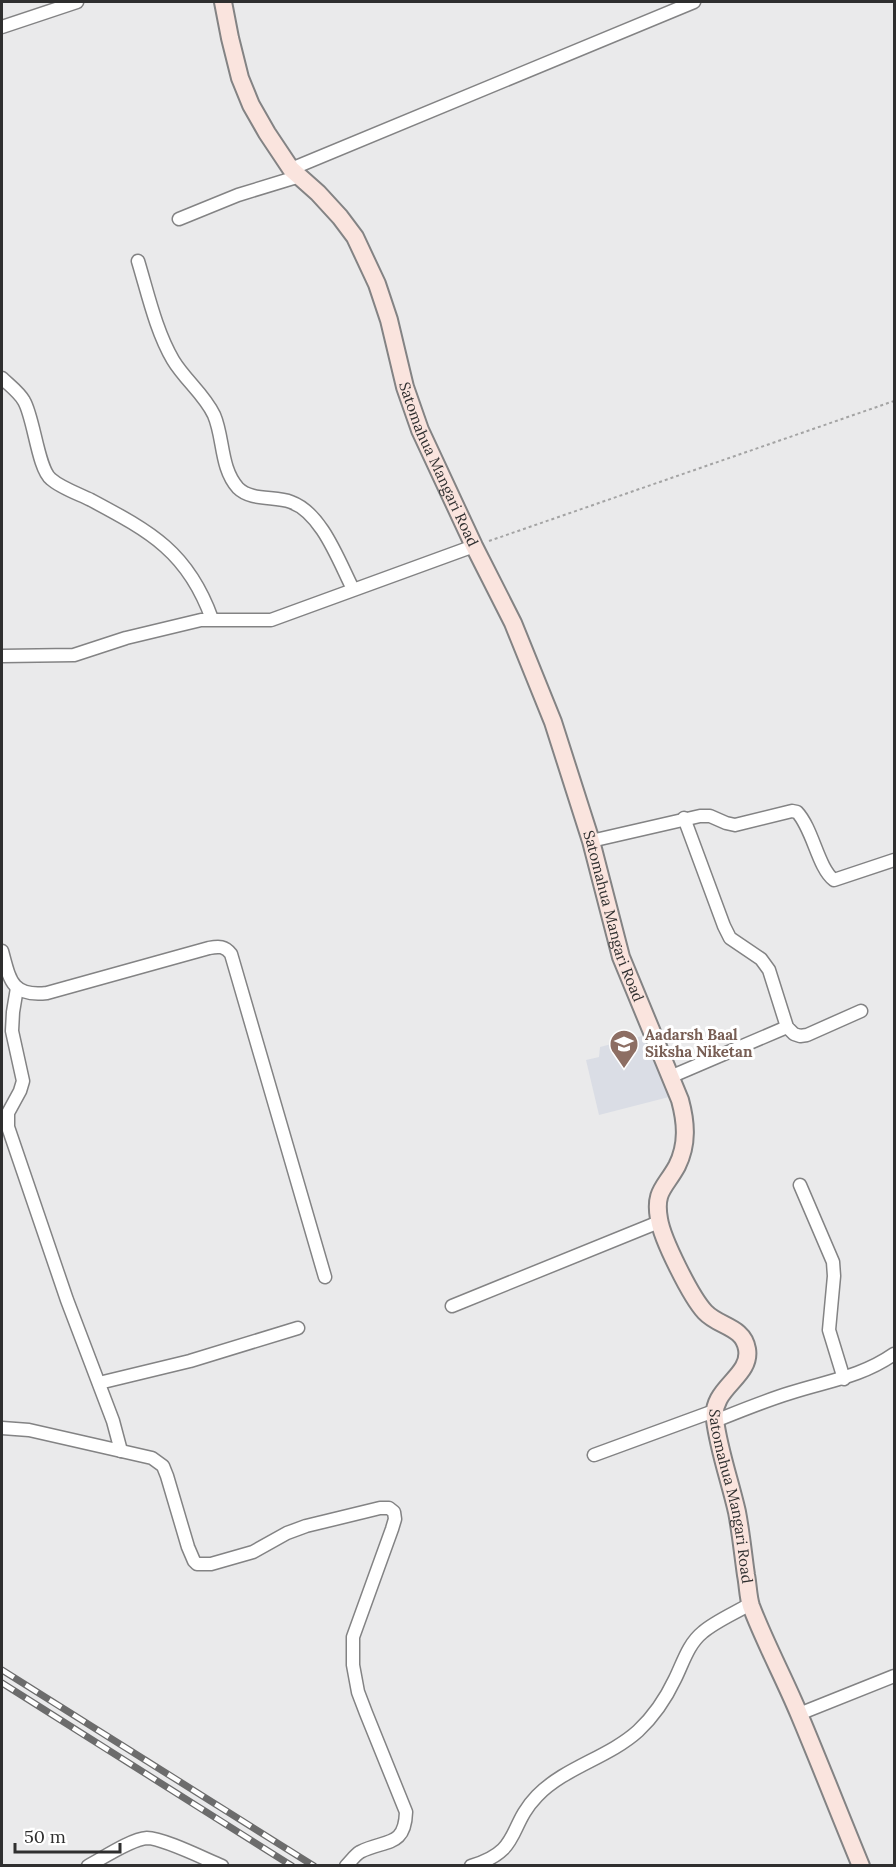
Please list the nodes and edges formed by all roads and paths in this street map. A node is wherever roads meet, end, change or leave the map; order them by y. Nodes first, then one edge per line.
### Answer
1 (77, 2) edge
2 (223, 2) edge
3 (694, 2) edge
4 (2, 27) edge
5 (296, 173) junction
6 (179, 219) dead end
7 (138, 261) dead end
8 (2, 378) edge
9 (894, 401) edge
10 (474, 546) junction
11 (353, 589) junction
12 (212, 619) junction
13 (2, 656) edge
14 (684, 818) junction
15 (591, 841) junction
16 (894, 860) edge
17 (2, 951) edge
18 (17, 987) junction
19 (861, 1011) dead end
20 (787, 1027) junction
21 (670, 1077) junction
22 (800, 1185) dead end
23 (659, 1222) junction
24 (325, 1277) dead end
25 (452, 1306) dead end
26 (298, 1328) dead end
27 (894, 1354) edge
28 (844, 1379) junction
29 (99, 1383) junction
30 (714, 1416) junction
31 (2, 1428) edge
32 (121, 1451) junction
33 (594, 1455) dead end
34 (750, 1604) junction
35 (894, 1676) edge
36 (799, 1714) junction
37 (88, 1866) edge
38 (222, 1866) edge
39 (346, 1866) edge
40 (471, 1866) edge
41 (861, 1866) edge

1 - 4 street
2 - 5 street, Satomahua Mangari Road
3 - 5 street
5 - 6 street
5 - 10 street, Satomahua Mangari Road
7 - 11 street
8 - 12 street
9 - 10 path
10 - 11 street
10 - 15 street, Satomahua Mangari Road
11 - 12 street
12 - 13 street
14 - 15 street
14 - 16 street
14 - 20 street
15 - 21 street, Satomahua Mangari Road
17 - 18 street
18 - 24 street
18 - 29 street
19 - 20 street
20 - 21 street
21 - 23 street, Satomahua Mangari Road
22 - 28 street
23 - 25 street
23 - 30 street, Satomahua Mangari Road
26 - 29 street
27 - 28 street
28 - 30 street
29 - 32 street
30 - 33 street
30 - 34 street, Satomahua Mangari Road
31 - 32 street
32 - 39 street
34 - 36 street, Satomahua Mangari Road
34 - 40 street
35 - 36 street
36 - 41 street, Satomahua Mangari Road
37 - 38 street

